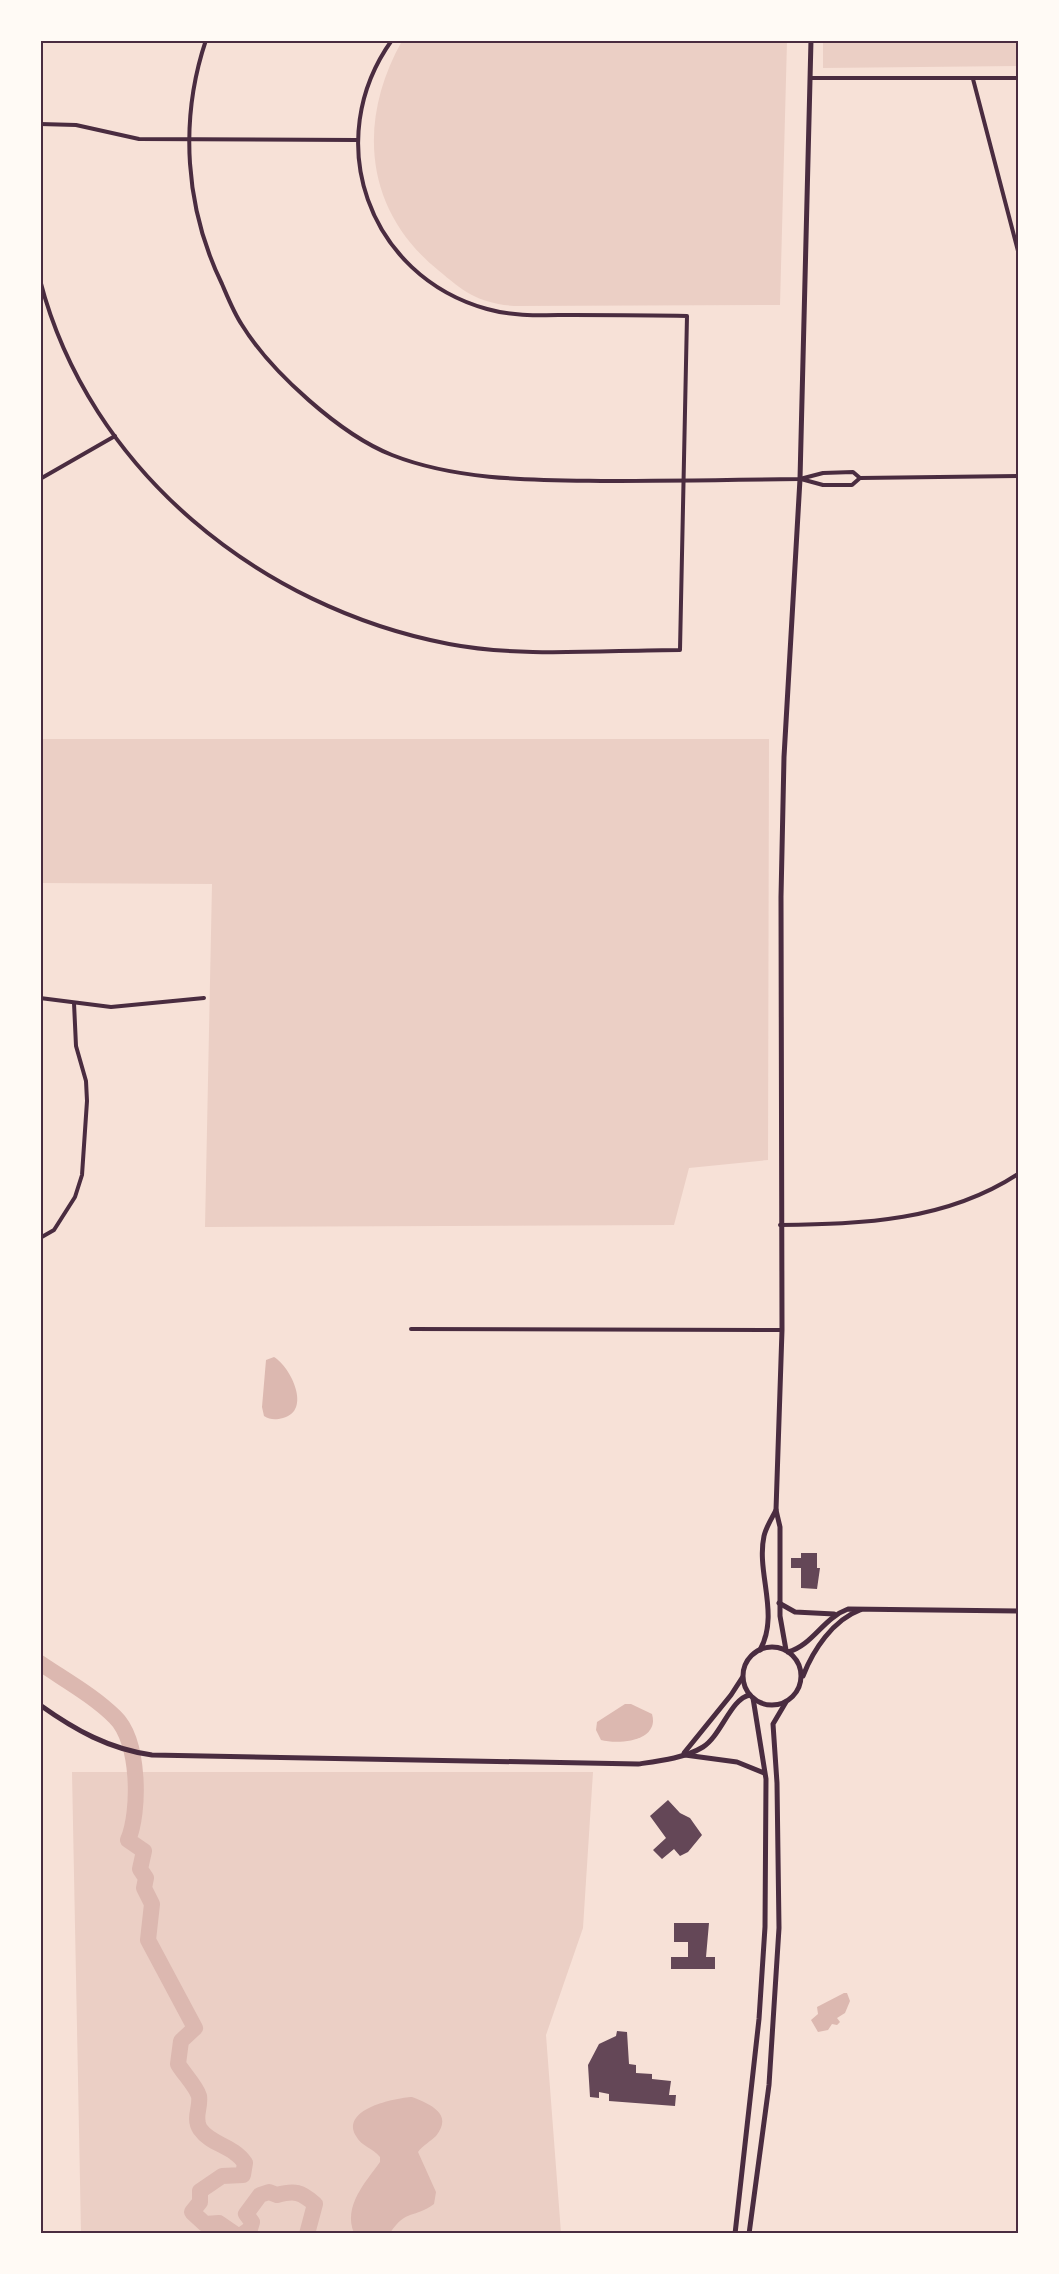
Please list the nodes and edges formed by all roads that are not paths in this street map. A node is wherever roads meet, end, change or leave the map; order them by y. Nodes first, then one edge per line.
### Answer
1 (206, 40) edge
2 (392, 40) edge
3 (811, 40) edge
4 (811, 78) junction
5 (1018, 78) edge
6 (973, 79) junction
7 (40, 124) edge
8 (188, 139) junction
9 (357, 140) junction
10 (1018, 251) edge
11 (40, 280) edge
12 (42, 289) edge
13 (114, 436) junction
14 (1018, 476) edge
15 (860, 478) junction
16 (40, 479) edge
17 (800, 479) junction
18 (683, 481) junction
19 (40, 998) edge
20 (204, 998) dead end
21 (74, 1003) junction
22 (1018, 1174) edge
23 (780, 1225) junction
24 (40, 1238) edge
25 (411, 1329) dead end
26 (782, 1330) junction
27 (776, 1510) junction
28 (779, 1603) junction
29 (870, 1608) junction
30 (1018, 1611) edge
31 (834, 1614) junction
32 (760, 1650) junction
33 (787, 1651) junction
34 (743, 1676) junction
35 (801, 1681) junction
36 (752, 1697) junction
37 (786, 1702) junction
38 (40, 1705) edge
39 (683, 1754) junction
40 (764, 1773) junction
41 (779, 1866) junction
42 (766, 1867) junction
43 (763, 1955) junction
44 (777, 1956) junction
45 (744, 2159) junction
46 (759, 2162) junction
47 (735, 2234) edge
48 (749, 2234) edge

1 - 8 street
2 - 9 street
3 - 4 street
4 - 6 street
4 - 17 street
5 - 6 street
6 - 10 street
7 - 8 street
8 - 9 street
8 - 18 street
9 - 18 street
11 - 12 street
12 - 13 street
13 - 16 street
13 - 18 street
14 - 15 street
15 - 17 street
15 - 17 street
17 - 18 street
17 - 23 street
19 - 21 street
20 - 21 street
21 - 24 street
22 - 23 street
23 - 26 street
25 - 26 street
26 - 27 street
27 - 28 street
27 - 32 street
28 - 31 street
28 - 33 street
29 - 30 street
29 - 31 street
29 - 35 street
31 - 33 street
32 - 33 street
32 - 34 street
33 - 35 street
34 - 36 street
34 - 39 street
35 - 37 street
36 - 37 street
36 - 39 street
36 - 40 street
37 - 41 street
38 - 39 street
39 - 40 street
40 - 42 street
41 - 42 street
41 - 44 street
42 - 43 street
43 - 44 street
43 - 45 street
44 - 46 street
45 - 46 street
45 - 47 street
46 - 48 street

